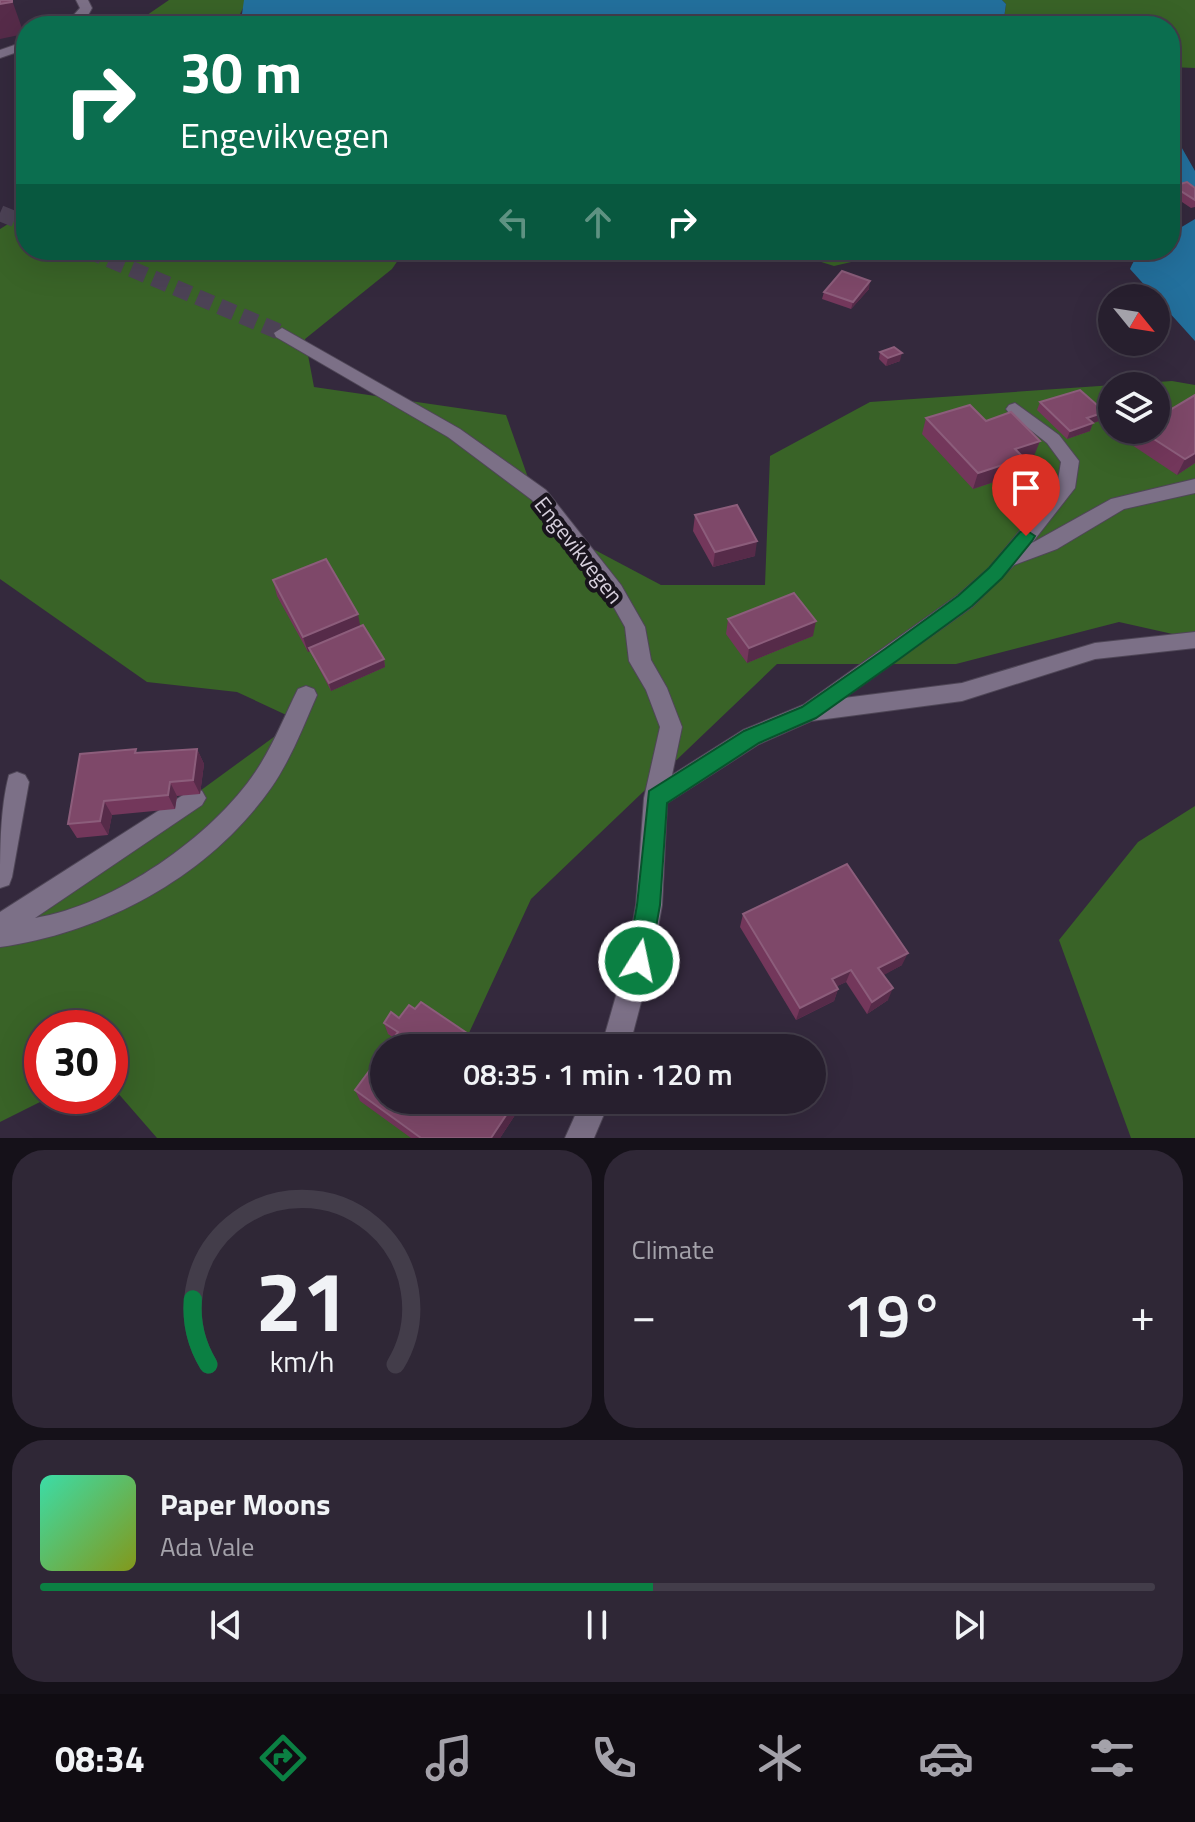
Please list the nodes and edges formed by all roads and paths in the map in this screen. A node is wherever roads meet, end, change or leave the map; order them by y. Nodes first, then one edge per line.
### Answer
1 (282, 333) tunnel mouth
2 (1015, 409) dead end
3 (1195, 486) edge
4 (1006, 560) junction
5 (1195, 640) edge
6 (306, 695) dead end
7 (809, 712) junction
8 (17, 782) dead end
9 (194, 798) edge
10 (656, 798) junction
11 (0, 877) edge
12 (0, 926) edge
13 (0, 935) edge
14 (619, 1034) edge
15 (590, 1114) edge
16 (579, 1138) edge

1 - 10 street, Engevikvegen
2 - 4 street
3 - 4 street
4 - 7 street
5 - 7 street
6 - 13 street
7 - 10 street
8 - 11 street
9 - 12 street
10 - 14 street, Engevikvegen
15 - 16 street

